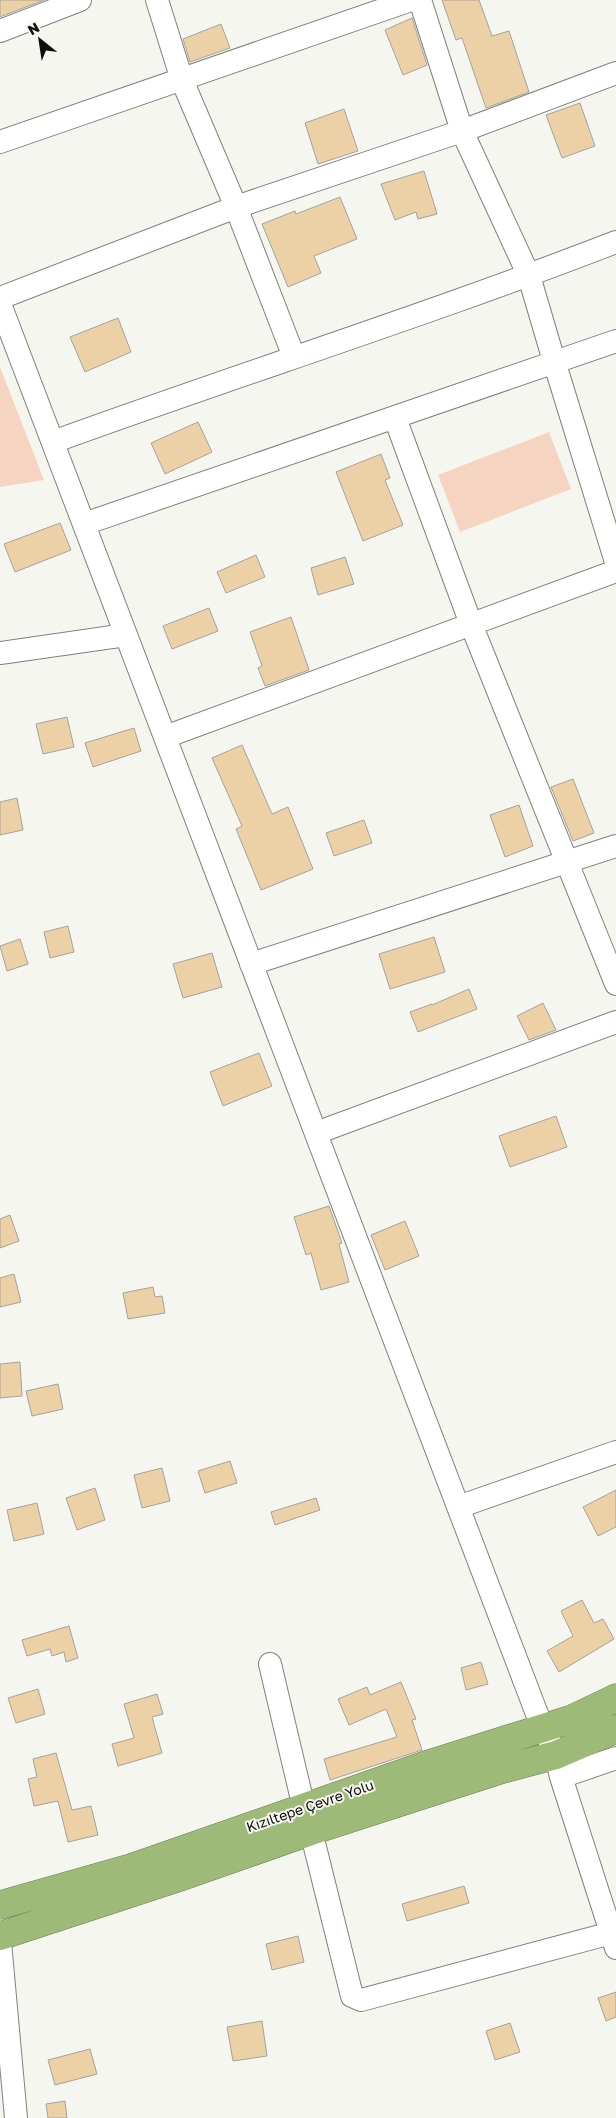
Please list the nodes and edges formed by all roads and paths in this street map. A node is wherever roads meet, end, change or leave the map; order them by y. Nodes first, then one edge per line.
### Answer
1 (80, 0) edge
2 (157, 0) edge
3 (412, 0) edge
4 (420, 0) edge
5 (0, 31) edge
6 (616, 73) edge
7 (182, 80) junction
8 (462, 131) junction
9 (0, 142) edge
10 (236, 207) junction
11 (616, 242) edge
12 (529, 276) junction
13 (0, 298) edge
14 (0, 304) edge
15 (616, 341) edge
16 (294, 357) junction
17 (554, 361) junction
18 (395, 418) junction
19 (52, 442) junction
20 (84, 524) junction
21 (616, 562) edge
22 (616, 571) edge
23 (471, 624) junction
24 (126, 635) junction
25 (0, 653) edge
26 (165, 737) junction
27 (616, 846) edge
28 (566, 862) junction
29 (251, 964) junction
30 (616, 984) edge
31 (616, 1022) edge
32 (316, 1133) junction
33 (616, 1452) edge
34 (458, 1507) junction
35 (270, 1664) dead end
36 (616, 1698) edge
37 (544, 1728) junction
38 (616, 1729) edge
39 (616, 1758) edge
40 (559, 1766) junction
41 (308, 1820) junction
42 (0, 1905) edge
43 (0, 1936) edge
44 (614, 1940) edge
45 (0, 1942) edge
46 (16, 2118) edge

1 - 5 street
2 - 7 street
3 - 7 street
4 - 8 street
6 - 8 street
7 - 9 street
7 - 10 street
8 - 10 street
8 - 12 street
10 - 13 street
10 - 16 street
11 - 12 street
12 - 16 street
12 - 17 street
14 - 19 street
15 - 17 street
16 - 19 street
17 - 18 street
17 - 21 street
18 - 20 street
18 - 23 street
19 - 20 street
20 - 24 street
22 - 23 street
23 - 26 street
23 - 28 street
24 - 25 street
24 - 26 street
26 - 29 street
27 - 28 street
28 - 29 street
28 - 30 street
29 - 32 street
31 - 32 street
32 - 34 street
33 - 34 street
34 - 37 street
35 - 41 street
36 - 37 highway, Kızıltepe Çevre Yolu
37 - 40 street
37 - 41 highway, Kızıltepe Çevre Yolu
38 - 40 highway, Kızıltepe Çevre Yolu
39 - 40 street
40 - 41 highway, Kızıltepe Çevre Yolu
40 - 44 street
41 - 42 highway, Kızıltepe Çevre Yolu
41 - 43 highway, Kızıltepe Çevre Yolu
41 - 44 street
45 - 46 street

